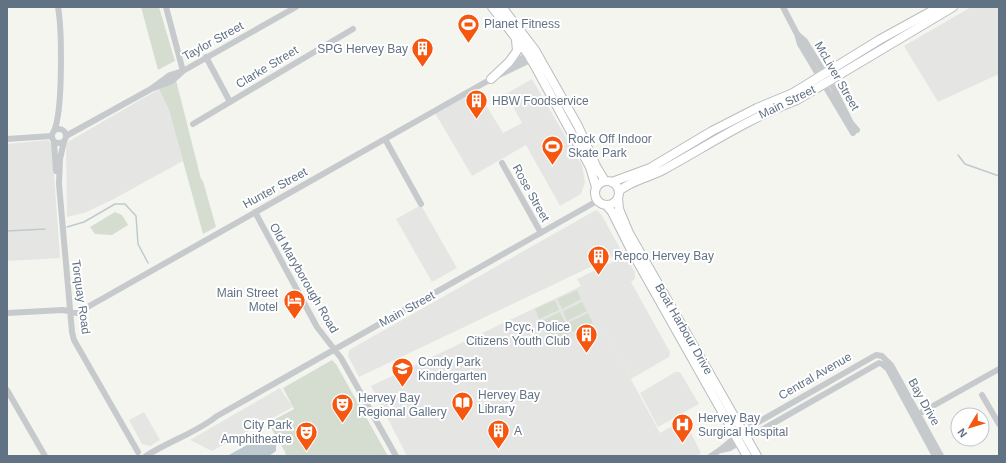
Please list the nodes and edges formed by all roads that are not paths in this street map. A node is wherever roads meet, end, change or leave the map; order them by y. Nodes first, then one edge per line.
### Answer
1 (58, 7) edge
2 (166, 7) edge
3 (296, 7) edge
4 (492, 7) edge
5 (502, 7) edge
6 (783, 7) edge
7 (939, 7) edge
8 (953, 7) edge
9 (353, 29) dead end
10 (515, 38) junction
11 (533, 55) junction
12 (206, 58) junction
13 (183, 71) junction
14 (822, 75) junction
15 (490, 79) junction
16 (827, 83) junction
17 (230, 102) junction
18 (59, 115) junction
19 (193, 124) dead end
20 (855, 131) dead end
21 (53, 136) junction
22 (64, 136) junction
23 (7, 139) edge
24 (385, 139) junction
25 (502, 163) dead end
26 (58, 176) junction
27 (609, 181) junction
28 (596, 187) junction
29 (618, 195) junction
30 (597, 201) junction
31 (421, 204) dead end
32 (606, 205) junction
33 (254, 212) junction
34 (542, 233) junction
35 (69, 311) junction
36 (7, 313) edge
37 (687, 334) junction
38 (334, 350) junction
39 (884, 362) junction
40 (697, 369) junction
41 (999, 369) edge
42 (7, 390) edge
43 (982, 395) dead end
44 (916, 416) junction
45 (999, 424) edge
46 (745, 435) junction
47 (737, 439) junction
48 (136, 454) edge
49 (45, 456) edge
50 (146, 456) edge
51 (396, 456) edge
52 (711, 456) edge
53 (747, 456) edge
54 (757, 456) edge
55 (935, 456) edge
56 (941, 456) edge

1 - 18 street, Torquay Road
2 - 13 street
3 - 12 street, Taylor Street
4 - 10 main road
5 - 11 main road
6 - 14 street, McLiver Street
7 - 14 main road, Main Street
8 - 16 main road, Main Street
9 - 17 street, Clarke Street
10 - 11 main road
10 - 15 main road
11 - 15 street, Hunter Street
11 - 27 main road
11 - 28 main road
12 - 13 street, Taylor Street
12 - 17 street
13 - 22 street, Taylor Street
14 - 16 street, McLiver Street
14 - 27 main road, Main Street
15 - 24 street, Hunter Street
16 - 20 street, McLiver Street
16 - 29 main road, Main Street
17 - 19 street, Clarke Street
18 - 21 street, Torquay Road
18 - 22 street, Torquay Road
21 - 22 street
21 - 22 street
21 - 23 street
21 - 26 street, Torquay Road
22 - 26 street, Torquay Road
24 - 31 street
24 - 33 street, Hunter Street
25 - 34 street, Rose Street
26 - 35 street, Torquay Road
27 - 28 main road
27 - 29 main road
28 - 30 main road
29 - 32 main road
29 - 37 main road, Boat Harbour Drive
30 - 32 main road
30 - 34 street, Main Street
32 - 40 main road, Boat Harbour Drive
33 - 35 street, Hunter Street
33 - 38 street, Old Maryborough Road
34 - 38 street, Main Street
35 - 36 street, Hunter Street
35 - 48 street, Torquay Road
37 - 40 main road
37 - 46 main road, Boat Harbour Drive
38 - 50 street, Main Street
38 - 51 street, Old Maryborough Road
39 - 44 street, Bay Drive
39 - 46 street, Central Avenue
39 - 46 street, Central Avenue
40 - 47 main road, Boat Harbour Drive
41 - 44 street
42 - 49 street
43 - 45 street
44 - 55 street, Bay Drive
44 - 56 street, Bay Drive
46 - 47 street, Central Avenue
46 - 54 main road, Boat Harbour Drive
47 - 52 street, Central Avenue
47 - 53 main road, Boat Harbour Drive
48 - 50 street

